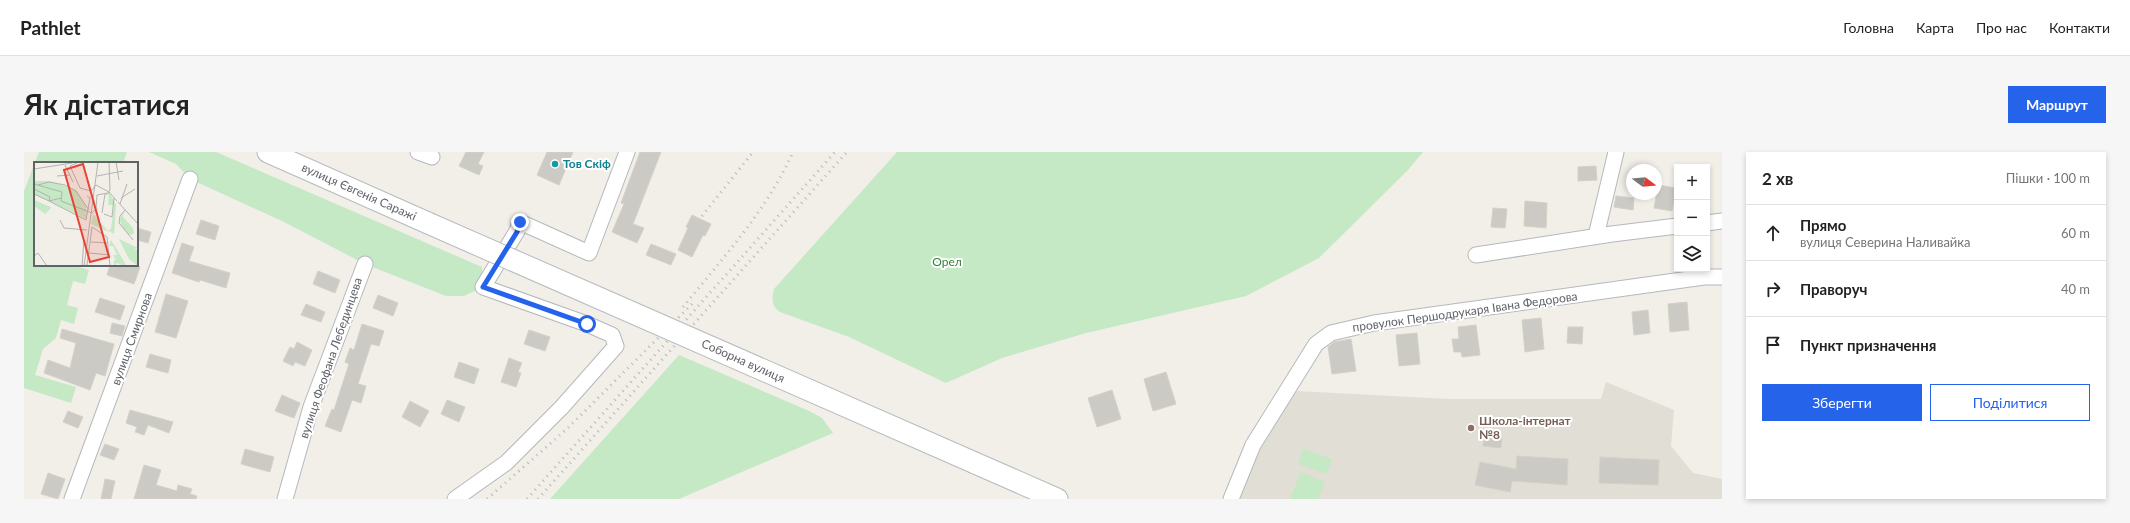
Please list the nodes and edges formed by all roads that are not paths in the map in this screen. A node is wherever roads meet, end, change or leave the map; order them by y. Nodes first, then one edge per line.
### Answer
1 (268, 152) edge
2 (418, 152) edge
3 (627, 152) edge
4 (1616, 152) edge
5 (432, 157) dead end
6 (190, 179) dead end
7 (1722, 221) edge
8 (428, 223) joint
9 (1710, 223) edge
10 (1674, 226) edge
11 (1596, 236) junction
12 (1476, 255) dead end
13 (364, 264) dead end
14 (1722, 277) edge
15 (72, 499) edge
16 (285, 499) edge
17 (455, 499) edge
18 (1058, 499) edge
19 (1231, 499) edge

1 - 8 main road, вулиця Євгенія Саражі
2 - 5 street
3 - 17 street
4 - 11 street
6 - 15 street, вулиця Смирнова
7 - 9 street
8 - 18 main road, Соборна вулиця, bridge
10 - 11 street
11 - 12 street
13 - 16 street, вулиця Феофана Лебединцева
14 - 19 street, провулок Першодрукаря Івана Федорова

